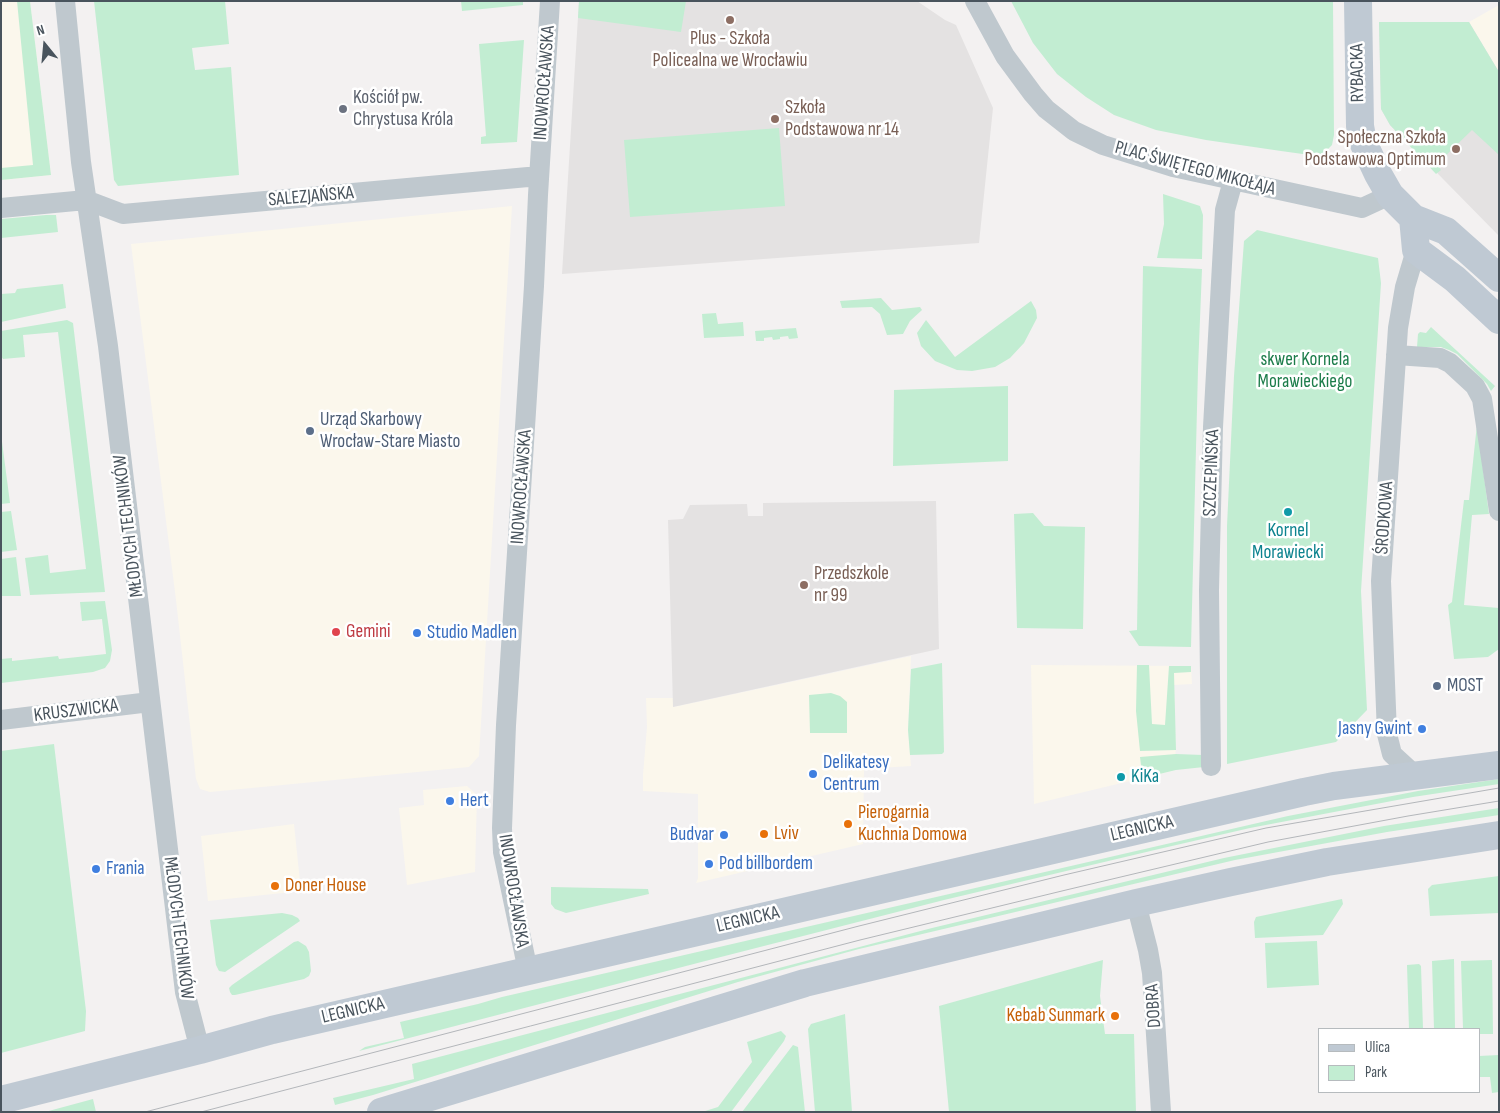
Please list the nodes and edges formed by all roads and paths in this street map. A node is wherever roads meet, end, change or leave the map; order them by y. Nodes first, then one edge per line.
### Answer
1 (65, 1) edge
2 (550, 1) edge
3 (975, 1) edge
4 (1358, 1) edge
5 (539, 176) junction
6 (1233, 181) junction
7 (1390, 195) junction
8 (86, 200) junction
9 (1, 208) edge
10 (1413, 218) junction
11 (1416, 250) junction
12 (1499, 278) edge
13 (1499, 320) edge
14 (1396, 355) junction
15 (1499, 511) edge
16 (150, 702) junction
17 (1, 720) edge
18 (1499, 765) edge
19 (1211, 766) dead end
20 (1416, 776) junction
21 (1499, 835) edge
22 (1136, 903) junction
23 (528, 971) junction
24 (200, 1050) junction
25 (1, 1100) edge
26 (381, 1112) edge
27 (1161, 1112) edge

1 - 8 street, MŁODYCH TECHNIKÓW
2 - 5 street, INOWROCŁAWSKA
3 - 6 street, PLAC ŚWIĘTEGO MIKOŁAJA
4 - 7 main road, RYBACKA
5 - 8 street, SALEZJAŃSKA
5 - 23 street, INOWROCŁAWSKA
6 - 7 street, PLAC ŚWIĘTEGO MIKOŁAJA
6 - 19 street, SZCZEPIŃSKA
7 - 10 main road, RYBACKA
8 - 9 street
8 - 16 street, MŁODYCH TECHNIKÓW
10 - 11 main road
10 - 12 main road, RYBACKA
11 - 13 main road
11 - 14 street, ŚRODKOWA
14 - 15 street
14 - 20 street, ŚRODKOWA
16 - 17 street, KRUSZWICKA
16 - 24 street, MŁODYCH TECHNIKÓW
18 - 20 main road, LEGNICKA
20 - 23 main road, LEGNICKA
21 - 22 main road
22 - 26 main road
22 - 27 street, DOBRA
23 - 24 main road, LEGNICKA
24 - 25 main road, LEGNICKA

